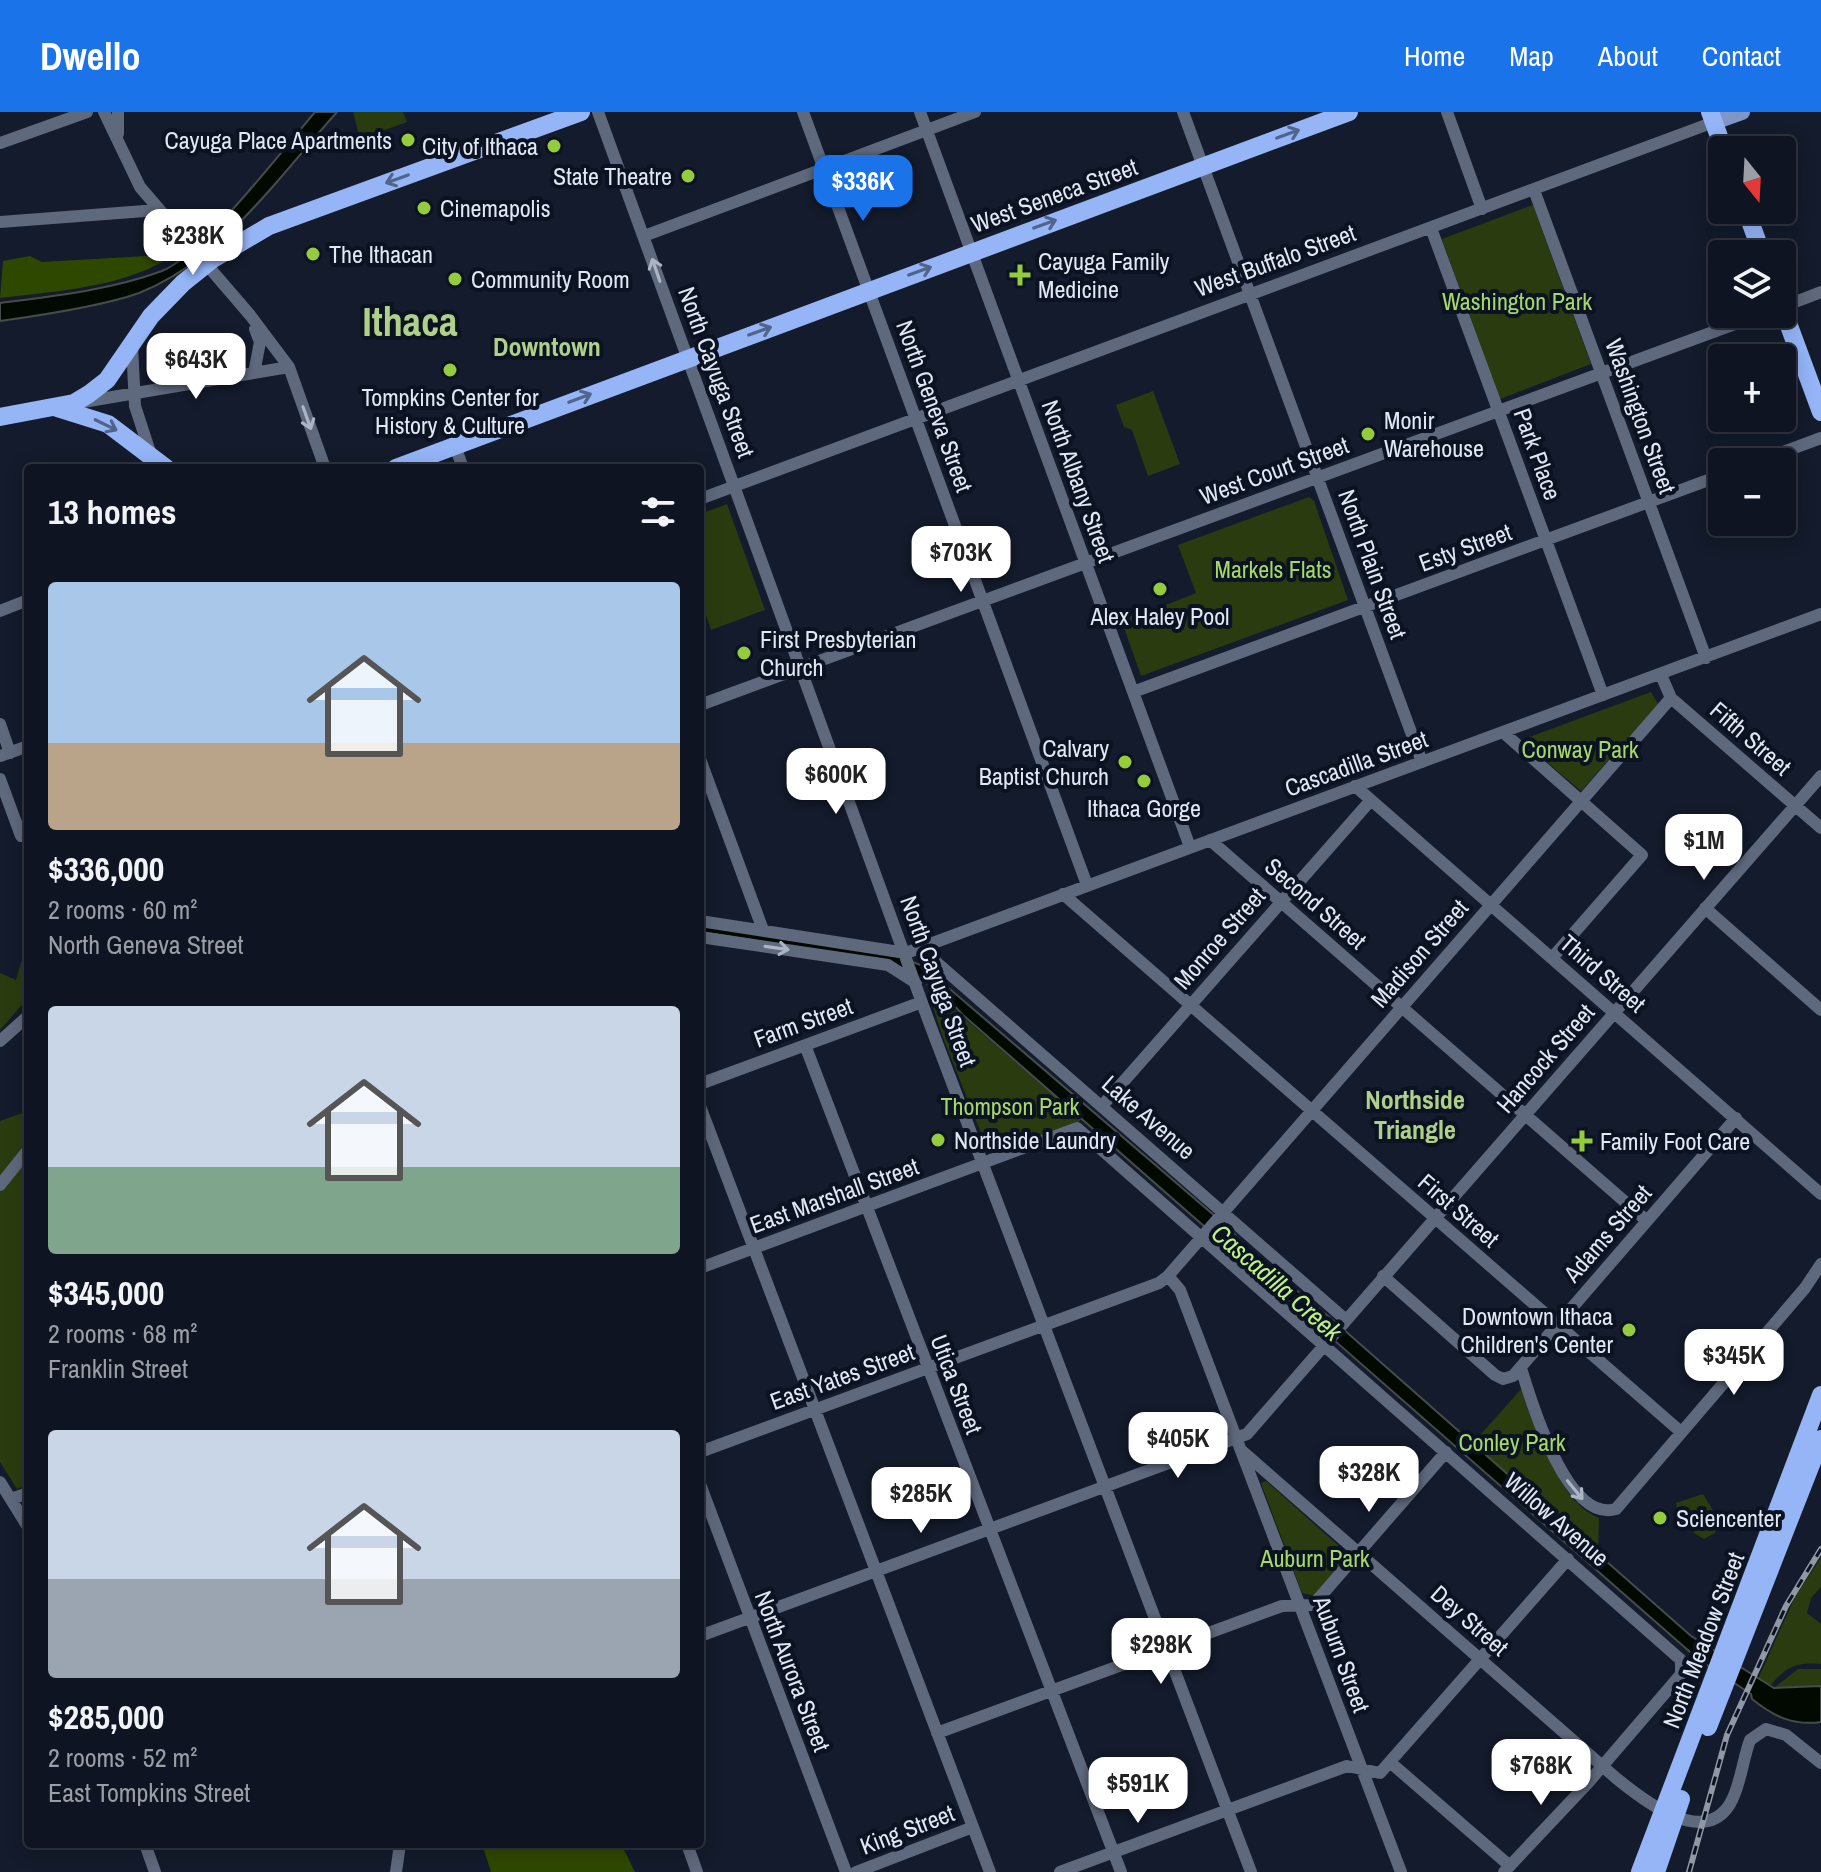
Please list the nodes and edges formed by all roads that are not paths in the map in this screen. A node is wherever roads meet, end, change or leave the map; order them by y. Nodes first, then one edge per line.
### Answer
1 (87, 112) edge
2 (104, 112) edge
3 (118, 112) edge
4 (581, 112) edge
5 (598, 112) edge
6 (803, 112) edge
7 (920, 112) edge
8 (975, 112) edge
9 (1183, 112) edge
10 (1349, 112) edge
11 (1447, 112) edge
12 (1742, 112) edge
13 (1712, 117) edge
14 (927, 130) junction
15 (1719, 136) edge
16 (0, 143) edge
17 (119, 145) junction
18 (1203, 166) junction
19 (824, 168) junction
20 (1534, 190) junction
21 (1482, 209) junction
22 (158, 210) junction
23 (0, 222) edge
24 (1431, 228) junction
25 (644, 236) junction
26 (972, 252) junction
27 (869, 290) junction
28 (1821, 292) edge
29 (1250, 295) junction
30 (1796, 302) edge
31 (250, 315) junction
32 (1724, 328) edge
33 (1790, 328) edge
34 (132, 345) junction
35 (687, 358) junction
36 (289, 367) junction
37 (254, 373) junction
38 (1601, 373) junction
39 (1019, 381) junction
40 (133, 393) junction
41 (74, 403) junction
42 (54, 407) junction
43 (1498, 411) junction
44 (1821, 412) edge
45 (0, 417) edge
46 (916, 420) junction
47 (1821, 438) edge
48 (455, 446) junction
49 (1794, 448) edge
50 (159, 462) edge
51 (324, 464) edge
52 (407, 464) edge
53 (462, 464) edge
54 (1317, 478) junction
55 (1708, 480) edge
56 (735, 486) junction
57 (704, 498) edge
58 (1649, 502) junction
59 (1546, 540) junction
60 (1086, 563) junction
61 (983, 601) junction
62 (24, 602) edge
63 (1365, 607) junction
64 (0, 611) edge
65 (1821, 614) edge
66 (1706, 658) junction
67 (801, 668) junction
68 (1661, 675) junction
69 (1133, 692) junction
70 (1603, 695) junction
71 (1671, 698) junction
72 (704, 704) edge
73 (0, 724) edge
74 (1504, 733) junction
75 (24, 747) edge
76 (5, 754) edge
77 (1422, 762) junction
78 (704, 770) edge
79 (1821, 776) edge
80 (0, 779) edge
81 (1355, 786) junction
82 (1371, 800) junction
83 (1581, 801) junction
84 (1795, 805) junction
85 (1821, 828) edge
86 (21, 836) dead end
87 (1210, 840) junction
88 (1190, 847) junction
89 (1087, 885) junction
90 (1063, 894) junction
91 (1281, 902) junction
92 (1490, 904) junction
93 (1705, 908) junction
94 (704, 922) edge
95 (763, 930) junction
96 (704, 938) edge
97 (928, 944) junction
98 (906, 953) junction
99 (1552, 958) junction
100 (916, 983) junction
101 (922, 1002) junction
102 (1190, 1005) junction
103 (1402, 1007) junction
104 (1821, 1010) edge
105 (1614, 1012) junction
106 (24, 1020) edge
107 (0, 1041) edge
108 (805, 1045) junction
109 (704, 1083) edge
110 (1102, 1106) junction
111 (1311, 1111) junction
112 (1525, 1114) junction
113 (704, 1117) edge
114 (1736, 1118) junction
115 (1077, 1128) joint
116 (24, 1155) edge
117 (983, 1163) junction
118 (0, 1185) edge
119 (1821, 1194) edge
120 (867, 1206) junction
121 (1222, 1215) junction
122 (1435, 1218) junction
123 (1647, 1221) junction
124 (1204, 1235) junction
125 (754, 1248) junction
126 (1821, 1264) edge
127 (704, 1267) edge
128 (1168, 1276) junction
129 (1383, 1276) junction
130 (1344, 1322) junction
131 (1557, 1324) junction
132 (1044, 1325) junction
133 (1326, 1342) junction
134 (928, 1368) junction
135 (1517, 1372) junction
136 (1821, 1395) edge
137 (815, 1410) junction
138 (1681, 1432) junction
139 (1821, 1439) edge
140 (1239, 1445) junction
141 (704, 1451) edge
142 (1446, 1452) junction
143 (0, 1482) edge
144 (1105, 1487) junction
145 (24, 1494) edge
146 (704, 1495) edge
147 (11, 1499) junction
148 (24, 1520) edge
149 (989, 1530) junction
150 (1359, 1553) junction
151 (1568, 1559) junction
152 (876, 1571) junction
153 (1299, 1603) junction
154 (750, 1618) junction
155 (1740, 1628) junction
156 (704, 1635) edge
157 (1167, 1649) junction
158 (1481, 1659) junction
159 (1051, 1691) junction
160 (937, 1733) junction
161 (1391, 1763) junction
162 (1821, 1763) edge
163 (1602, 1765) junction
164 (1361, 1770) junction
165 (1228, 1810) junction
166 (1668, 1814) junction
167 (973, 1827) junction
168 (146, 1848) edge
169 (399, 1848) edge
170 (688, 1848) edge
171 (1114, 1853) junction
172 (1507, 1869) edge
173 (155, 1872) edge
174 (396, 1872) edge
175 (697, 1872) edge
176 (846, 1872) edge
177 (856, 1872) edge
178 (990, 1872) edge
179 (1060, 1872) edge
180 (1121, 1872) edge
181 (1251, 1872) edge
182 (1401, 1872) edge
183 (1640, 1872) edge
184 (1656, 1872) edge

1 - 16 street
2 - 17 street
3 - 17 street
4 -> 34 highway
5 - 25 street, North Cayuga Street
6 - 19 street, North Geneva Street
7 - 14 street, North Albany Street
8 - 14 street
9 - 18 street, North Plain Street
18 -> 10 highway, West Seneca Street
11 - 21 street
12 - 13 main road, West Buffalo Street
13 - 15 highway
13 - 20 street, West Buffalo Street
14 - 19 street
14 - 26 street, North Albany Street
17 - 22 street
26 -> 18 highway, West Seneca Street
18 - 29 street, North Plain Street
19 - 25 street
19 - 27 street, North Geneva Street
20 - 21 street, West Buffalo Street
20 - 38 street, Washington Street
21 - 24 street, West Buffalo Street
22 - 23 street
22 - 31 street
24 - 29 street, West Buffalo Street
24 - 43 street, Park Place
35 -> 25 street, North Cayuga Street
27 -> 26 highway, West Seneca Street
26 - 39 street, North Albany Street
35 -> 27 highway, West Seneca Street
27 - 46 street, North Geneva Street
28 - 30 street
29 - 39 street, West Buffalo Street
29 - 54 street, North Plain Street
31 - 36 street
31 - 37 street
32 - 38 street, West Court Street
33 - 44 highway
34 - 40 street
34 - 41 highway
48 -> 35 highway, West Seneca Street
35 - 56 street, North Cayuga Street
36 - 37 street
36 -> 51 street
37 - 40 street
38 - 43 street, West Court Street
38 - 58 street, Washington Street
39 - 46 street, West Buffalo Street
39 - 60 street, North Albany Street
40 - 41 street
40 - 50 street
41 - 42 highway
42 - 45 highway
42 -> 50 highway
43 - 54 street, West Court Street
43 - 59 street, Park Place
46 - 56 street, West Buffalo Street
46 - 61 street, North Geneva Street
47 - 49 street
48 - 52 highway, West Seneca Street
48 - 53 street
54 - 60 street, West Court Street
54 - 63 street, North Plain Street
55 - 58 street, Esty Street
56 - 57 street, West Buffalo Street
56 - 67 street, North Cayuga Street
58 - 59 street, Esty Street
58 - 66 street, Washington Street
59 - 63 street, Esty Street
59 - 70 street, Park Place
60 - 61 street, West Court Street
60 - 69 street, North Albany Street
61 - 67 street, West Court Street
61 - 89 street, North Geneva Street
62 - 64 street
63 - 69 street, Esty Street
63 - 77 street, North Plain Street
65 - 66 street, Cascadilla Street
66 - 68 street, Cascadilla Street
67 - 72 street, West Court Street
67 - 98 street, North Cayuga Street
68 - 70 street, Cascadilla Street
68 - 71 street, Fifth Street
69 - 88 street, North Albany Street
70 - 74 street, Cascadilla Street
71 - 83 street, Madison Street
71 - 84 street, Fifth Street
73 - 76 street
74 - 77 street, Cascadilla Street
74 - 83 street
75 - 76 street
77 - 81 street, Cascadilla Street
78 - 95 street
79 - 84 street, Hancock Street
80 - 86 street
81 - 82 street, Third Street
81 - 87 street, Cascadilla Street
82 - 91 street, Monroe Street
82 - 92 street, Third Street
83 - 92 street, Madison Street
83 - 99 street
84 - 85 street, Fifth Street
84 - 93 street, Hancock Street
87 - 88 street, Cascadilla Street
87 - 91 street, Second Street
88 - 89 street, Cascadilla Street
89 - 90 street, Cascadilla Street
90 - 97 street, Cascadilla Street
90 - 102 street, First Street
91 - 102 street, Monroe Street
91 - 103 street, Second Street
92 - 99 street, Third Street
92 - 103 street, Madison Street
93 - 104 street
93 - 105 street, Hancock Street
94 - 95 street
95 - 98 street
96 -> 100 street
97 - 98 street, Cascadilla Street
97 - 110 street, Lake Avenue
98 - 100 street, North Cayuga Street
99 - 105 street, Third Street
100 - 101 street, North Cayuga Street
101 - 108 street, Farm Street
101 - 117 street, North Cayuga Street
102 - 110 street, Monroe Street
102 - 111 street, First Street
103 - 111 street, Madison Street
103 - 112 street, Second Street
105 - 112 street, Hancock Street
105 - 114 street, Third Street
106 - 107 street
108 - 109 street, Farm Street
108 - 120 street, Utica Street
110 - 121 street, Lake Avenue
111 - 121 street, Madison Street
111 - 122 street, First Street
112 - 122 street, Hancock Street
112 - 123 street, Second Street
113 - 125 street
114 - 119 street, Third Street
114 - 123 street, Adams Street
115 - 117 street, East Marshall Street
115 - 124 street, Willow Avenue
116 - 118 street
117 - 120 street, East Marshall Street
117 - 132 street, North Cayuga Street
120 - 125 street, East Marshall Street
120 - 134 street, Utica Street
121 - 124 street, Madison Street
121 - 130 street, Lake Avenue
122 - 129 street, Hancock Street
122 - 131 street, First Street
123 - 131 street, Adams Street
124 - 128 street, Madison Street
124 - 133 street, Willow Avenue
125 - 127 street, East Marshall Street
125 - 137 street
126 - 138 street
128 - 132 street, East Yates Street
128 - 140 street, Auburn Street
129 - 130 street, Hancock Street
129 - 135 street
130 - 133 street, Hancock Street
131 - 135 street, Adams Street
131 - 138 street, First Street
132 - 134 street, East Yates Street
132 - 144 street, North Cayuga Street
133 - 140 street, Hancock Street
133 - 142 street, Willow Avenue
134 - 137 street, East Yates Street
134 - 149 street, Utica Street
135 -> 138 street
136 - 155 highway, North Meadow Street
137 - 141 street, East Yates Street
137 - 152 street
139 - 155 highway, North Meadow Street
140 - 144 street
140 - 150 street, Dey Street
140 - 153 street, Auburn Street
142 - 150 street
142 - 151 street, Willow Avenue
143 - 147 street
144 - 149 street
144 - 157 street, North Cayuga Street
145 - 147 street
146 - 154 street, North Aurora Street
147 - 148 street
149 - 152 street
149 - 159 street, Utica Street
150 - 153 street
150 - 158 street, Dey Street
151 - 158 street
151 - 163 street, Willow Avenue
152 - 154 street
152 - 160 street
153 - 157 street
153 - 164 street, Auburn Street
154 - 156 street
154 - 176 street, North Aurora Street
155 - 166 highway, North Meadow Street
157 - 159 street
157 - 165 street, North Cayuga Street
158 - 161 street
158 - 163 street, Dey Street
159 - 160 street
159 - 171 street, Utica Street
160 - 167 street
161 - 164 street
161 - 172 street
162 - 166 street
163 - 166 street, Dey Street
163 - 172 street
164 - 165 street
164 - 182 street, Auburn Street
165 - 171 street
165 - 181 street, North Cayuga Street
166 - 183 highway
166 - 184 highway
167 - 177 street, King Street
167 - 178 street
168 - 173 street
169 - 174 street
170 - 175 street
171 - 179 street
171 - 180 street, Utica Street

